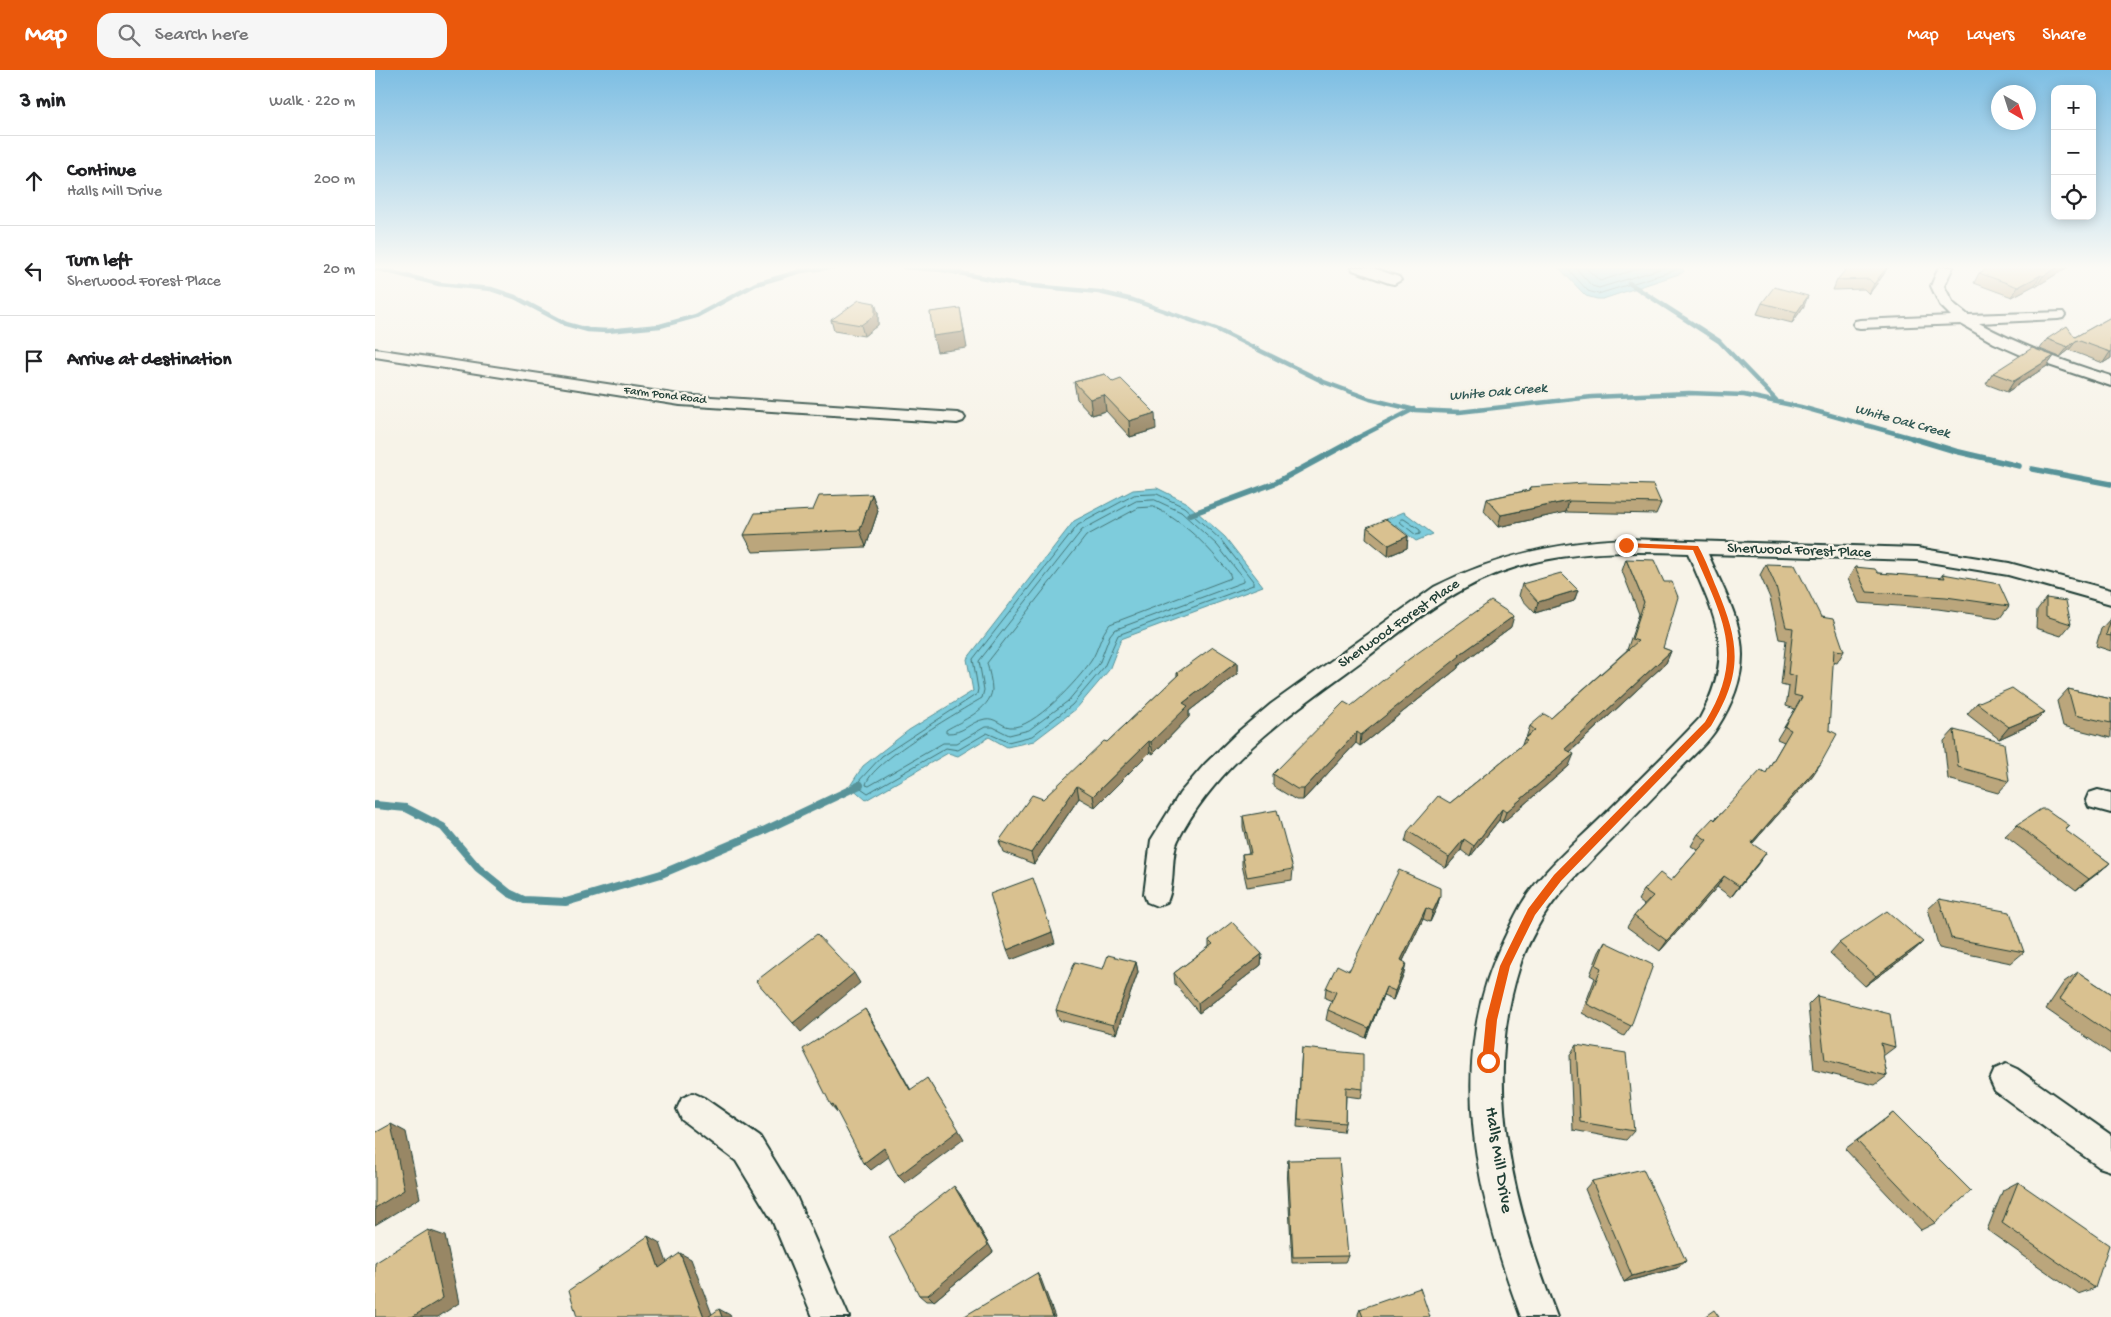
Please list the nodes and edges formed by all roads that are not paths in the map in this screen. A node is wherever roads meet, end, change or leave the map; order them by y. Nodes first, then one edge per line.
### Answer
1 (1974, 325) edge
2 (375, 353) edge
3 (2111, 381) edge
4 (957, 418) dead end
5 (1696, 548) junction
6 (2111, 597) edge
7 (1157, 894) dead end
8 (2007, 1080) dead end
9 (693, 1109) dead end
10 (2111, 1156) edge
11 (831, 1317) edge
12 (1539, 1317) edge

1 - 3 street
2 - 4 street, Farm Pond Road
5 - 6 street, Sherwood Forest Place
5 - 7 street, Sherwood Forest Place
5 - 12 street, Halls Mill Drive
8 - 10 street
9 - 11 street

